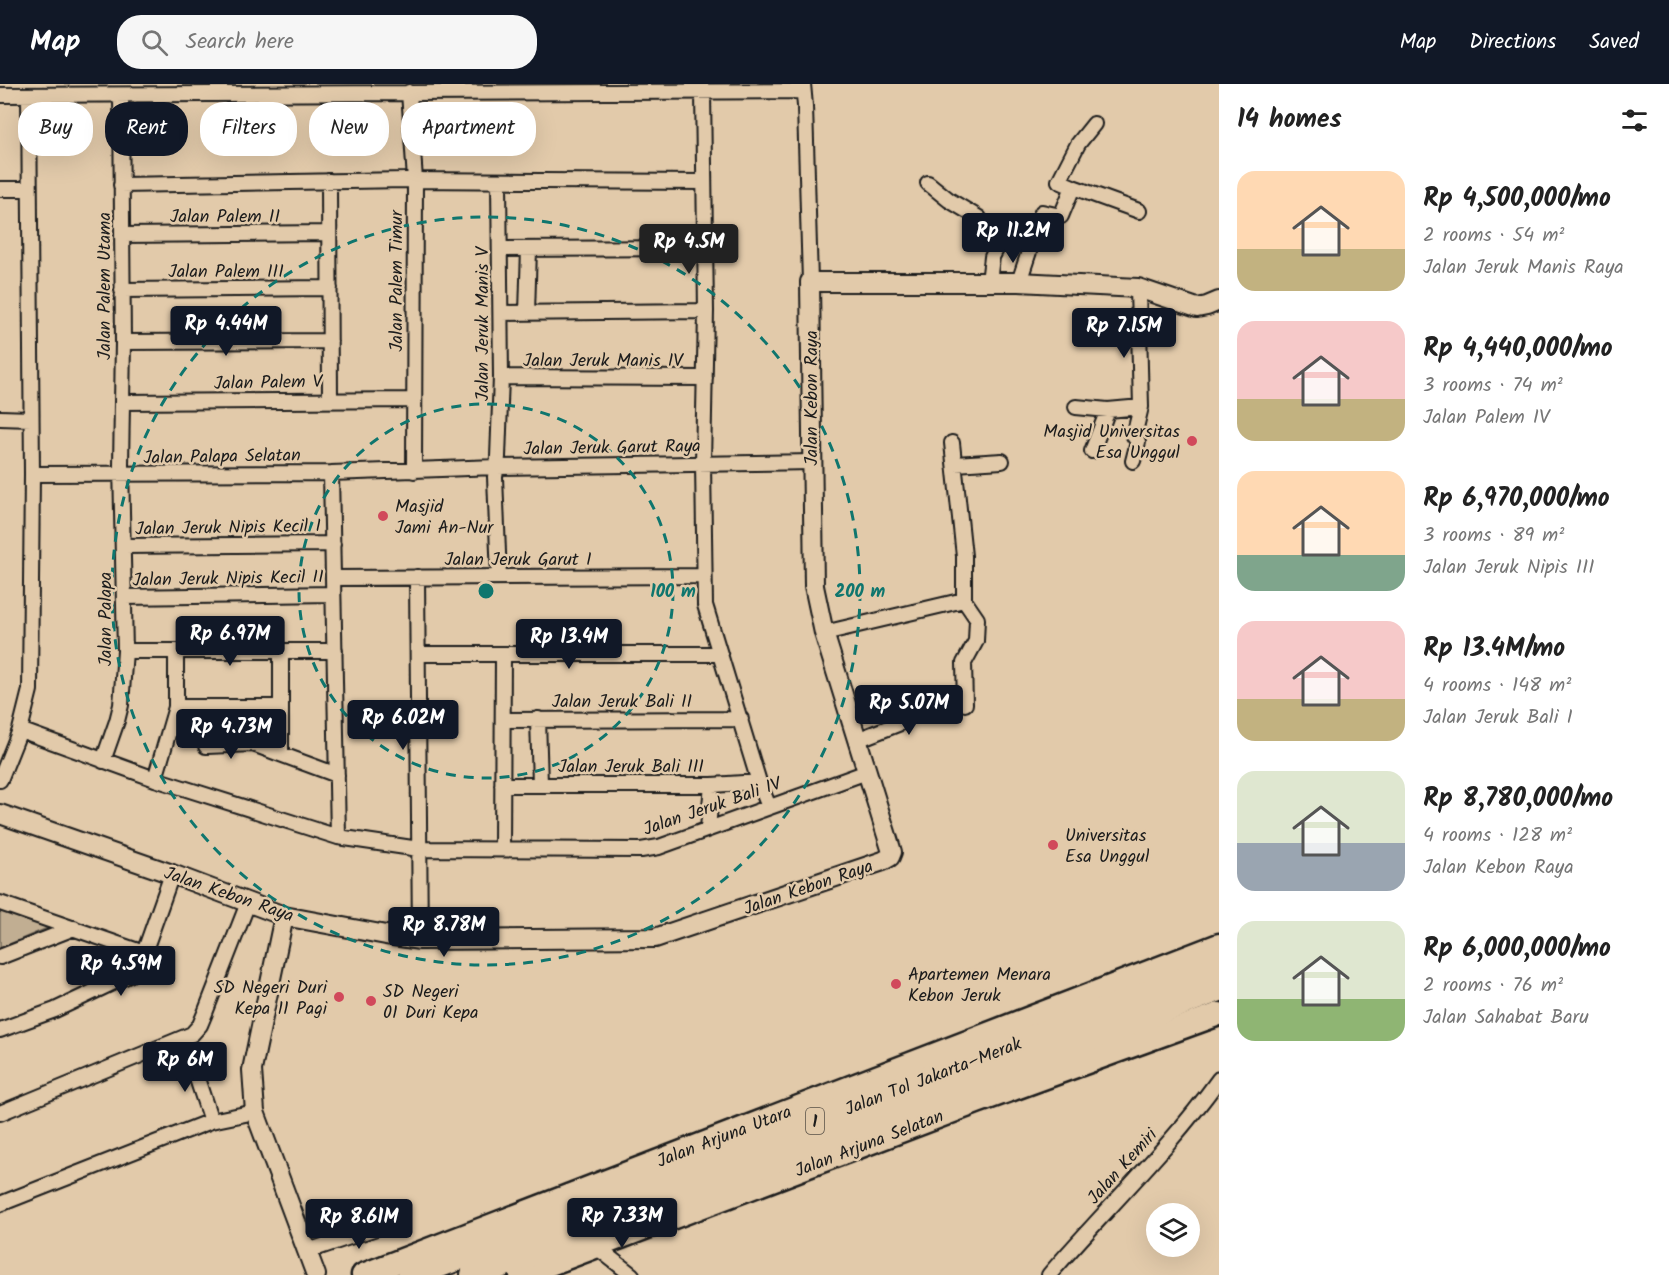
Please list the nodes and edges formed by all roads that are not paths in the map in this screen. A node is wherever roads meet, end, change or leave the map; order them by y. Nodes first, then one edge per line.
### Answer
1 (324, 88) edge
2 (802, 88) edge
3 (409, 92) junction
4 (703, 92) junction
5 (29, 94) junction
6 (0, 95) edge
7 (121, 96) junction
8 (1094, 124) dead end
9 (415, 180) junction
10 (499, 181) junction
11 (329, 182) junction
12 (704, 182) junction
13 (928, 183) dead end
14 (121, 185) junction
15 (1073, 187) junction
16 (0, 189) edge
17 (29, 189) junction
18 (1139, 211) dead end
19 (329, 233) junction
20 (122, 235) junction
21 (704, 248) junction
22 (500, 249) junction
23 (529, 249) junction
24 (810, 282) junction
25 (989, 282) junction
26 (1019, 282) junction
27 (330, 288) junction
28 (122, 290) junction
29 (1138, 291) junction
30 (1219, 301) edge
31 (706, 310) junction
32 (527, 312) junction
33 (501, 313) junction
34 (330, 340) junction
35 (123, 342) junction
36 (501, 377) junction
37 (705, 378) junction
38 (330, 399) junction
39 (414, 400) junction
40 (122, 402) junction
41 (1076, 407) dead end
42 (1141, 407) junction
43 (1108, 410) junction
44 (0, 418) edge
45 (31, 419) junction
46 (952, 443) dead end
47 (1092, 452) dead end
48 (1002, 461) dead end
49 (1133, 461) dead end
50 (812, 462) junction
51 (703, 463) junction
52 (955, 464) junction
53 (496, 467) junction
54 (414, 471) junction
55 (331, 473) junction
56 (32, 474) junction
57 (121, 475) junction
58 (333, 544) junction
59 (123, 546) junction
60 (704, 576) junction
61 (417, 577) junction
62 (498, 577) junction
63 (333, 578) junction
64 (333, 594) junction
65 (124, 597) junction
66 (964, 600) junction
67 (824, 633) junction
68 (125, 651) junction
69 (176, 651) junction
70 (334, 651) junction
71 (282, 652) junction
72 (418, 654) junction
73 (503, 654) junction
74 (720, 654) junction
75 (965, 704) dead end
76 (906, 705) dead end
77 (176, 707) junction
78 (281, 707) junction
79 (538, 719) junction
80 (741, 719) junction
81 (503, 720) junction
82 (20, 730) junction
83 (857, 740) junction
84 (206, 746) dead end
85 (281, 754) junction
86 (103, 761) junction
87 (867, 772) junction
88 (337, 775) junction
89 (154, 779) junction
90 (0, 780) edge
91 (759, 782) junction
92 (540, 784) junction
93 (502, 785) junction
94 (712, 785) junction
95 (769, 807) junction
96 (0, 813) edge
97 (708, 828) junction
98 (338, 837) junction
99 (419, 849) junction
100 (502, 849) junction
101 (172, 874) junction
102 (0, 903) edge
103 (248, 903) junction
104 (284, 916) junction
105 (74, 928) junction
106 (420, 940) junction
107 (1219, 945) edge
108 (144, 953) junction
109 (0, 957) edge
110 (1219, 967) edge
111 (1219, 988) edge
112 (1219, 1014) edge
113 (0, 1030) edge
114 (184, 1039) junction
115 (1219, 1079) edge
116 (1215, 1093) edge
117 (0, 1113) edge
118 (252, 1113) junction
119 (211, 1121) junction
120 (0, 1204) edge
121 (394, 1222) dead end
122 (595, 1246) junction
123 (308, 1251) junction
124 (316, 1275) edge
125 (363, 1275) edge
126 (411, 1275) edge
127 (474, 1275) edge
128 (521, 1275) edge
129 (632, 1275) edge
130 (1049, 1275) edge

1 - 3 street
1 - 7 street
2 - 4 street
2 - 24 street, Jalan Kebon Raya
3 - 4 street
3 - 9 street, Jalan Palem Timur
4 - 12 street
5 - 6 street
5 - 7 street
5 - 17 street
7 - 14 street, Jalan Palem Utama
8 - 15 street
9 - 10 street
9 - 11 street
9 - 39 street, Jalan Palem Timur
10 - 12 street
10 - 22 street, Jalan Jeruk Manis V
11 - 14 street
11 - 19 street
12 - 21 street
13 - 25 street
14 - 20 street, Jalan Palem Utama
15 - 18 street
15 - 26 street
16 - 17 street
17 - 45 street
19 - 20 street, Jalan Palem II
19 - 27 street
20 - 28 street, Jalan Palem Utama
21 - 23 street
21 - 31 street
22 - 23 street
22 - 33 street, Jalan Jeruk Manis V
23 - 32 street
24 - 25 street
24 - 50 street, Jalan Kebon Raya
25 - 26 street
26 - 29 street
27 - 28 street, Jalan Palem III
27 - 34 street
28 - 35 street, Jalan Palem Utama
29 - 30 street
29 - 42 street
31 - 32 street
31 - 37 street
32 - 33 street
33 - 36 street, Jalan Jeruk Manis V
34 - 35 street
34 - 38 street
35 - 40 street, Jalan Palem Utama
36 - 37 street, Jalan Jeruk Manis IV
36 - 53 street, Jalan Jeruk Manis V
37 - 51 street
38 - 39 street, Jalan Palem V
38 - 40 street, Jalan Palem V
39 - 54 street, Jalan Palem Timur
40 - 57 street, Jalan Palem Utama
41 - 43 street
42 - 43 street
42 - 49 street
43 - 47 street
44 - 45 street
45 - 56 street
46 - 52 street
48 - 52 street
50 - 51 street, Jalan Jeruk Garut Raya
50 - 67 street, Jalan Kebon Raya
51 - 53 street, Jalan Jeruk Garut Raya
51 - 60 street
52 - 66 street
53 - 54 street, Jalan Jeruk Garut Raya
53 - 62 street, Jalan Jeruk Manis V
54 - 55 street, Jalan Palapa Selatan
55 - 57 street, Jalan Palapa Selatan
55 - 58 street
56 - 57 street, Jalan Palapa Selatan
56 - 82 street
57 - 59 street, Jalan Palapa
58 - 59 street, Jalan Jeruk Nipis Kecil I
58 - 63 street
59 - 65 street, Jalan Palapa
60 - 62 street, Jalan Jeruk Garut I
60 - 74 street
61 - 62 street, Jalan Jeruk Garut I
61 - 63 street, Jalan Jeruk Garut I
61 - 72 street
63 - 64 street
64 - 65 street, Jalan Jeruk Nipis Kecil II
64 - 70 street
65 - 68 street, Jalan Palapa
66 - 67 street
66 - 75 street
67 - 83 street, Jalan Kebon Raya
68 - 69 street
68 - 86 street, Jalan Palapa
69 - 71 street
69 - 77 street
70 - 71 street
70 - 88 street
71 - 78 street
72 - 73 street
72 - 99 street
73 - 74 street
73 - 81 street
74 - 80 street
76 - 83 street
77 - 78 street
77 - 89 street
78 - 85 street
79 - 80 street, Jalan Jeruk Bali II
79 - 81 street, Jalan Jeruk Bali II
79 - 92 street
80 - 91 street
81 - 93 street
82 - 86 street, Jalan Jeruk Bali IV
82 - 90 street
83 - 87 street, Jalan Kebon Raya
84 - 85 street
85 - 88 street
86 - 89 street, Jalan Jeruk Bali IV
87 - 95 street, Jalan Jeruk Bali IV
87 - 106 street, Jalan Kebon Raya
88 - 98 street
89 - 98 street, Jalan Jeruk Bali IV
91 - 94 street, Jalan Jeruk Bali III
91 - 95 street
92 - 93 street, Jalan Jeruk Bali III
92 - 94 street, Jalan Jeruk Bali III
93 - 100 street
94 - 97 street
95 - 97 street, Jalan Jeruk Bali IV
96 - 101 street, Jalan Kebon Raya
97 - 100 street, Jalan Jeruk Bali IV
98 - 99 street, Jalan Jeruk Bali IV
99 - 100 street, Jalan Jeruk Bali IV
99 - 106 street
101 - 103 street, Jalan Kebon Raya
101 - 108 street
102 - 105 street
103 - 104 street, Jalan Kebon Raya
103 - 114 street
104 - 106 street, Jalan Kebon Raya
104 - 118 street
105 - 108 street
105 - 109 street
107 - 125 main road, Jalan Arjuna Utara
108 - 113 street
110 - 126 highway, Jalan Tol Jakarta–Merak / 1
111 - 127 highway, Jalan Tol Jakarta–Merak / 1
112 - 122 main road, Jalan Arjuna Selatan
114 - 117 street
114 - 119 street
115 - 116 street, Jalan Kemiri
116 - 130 street, Jalan Kemiri
118 - 119 street
118 - 123 street
119 - 120 street
121 - 123 street
122 - 128 main road, Jalan Arjuna Selatan
122 - 129 street
123 - 124 street

